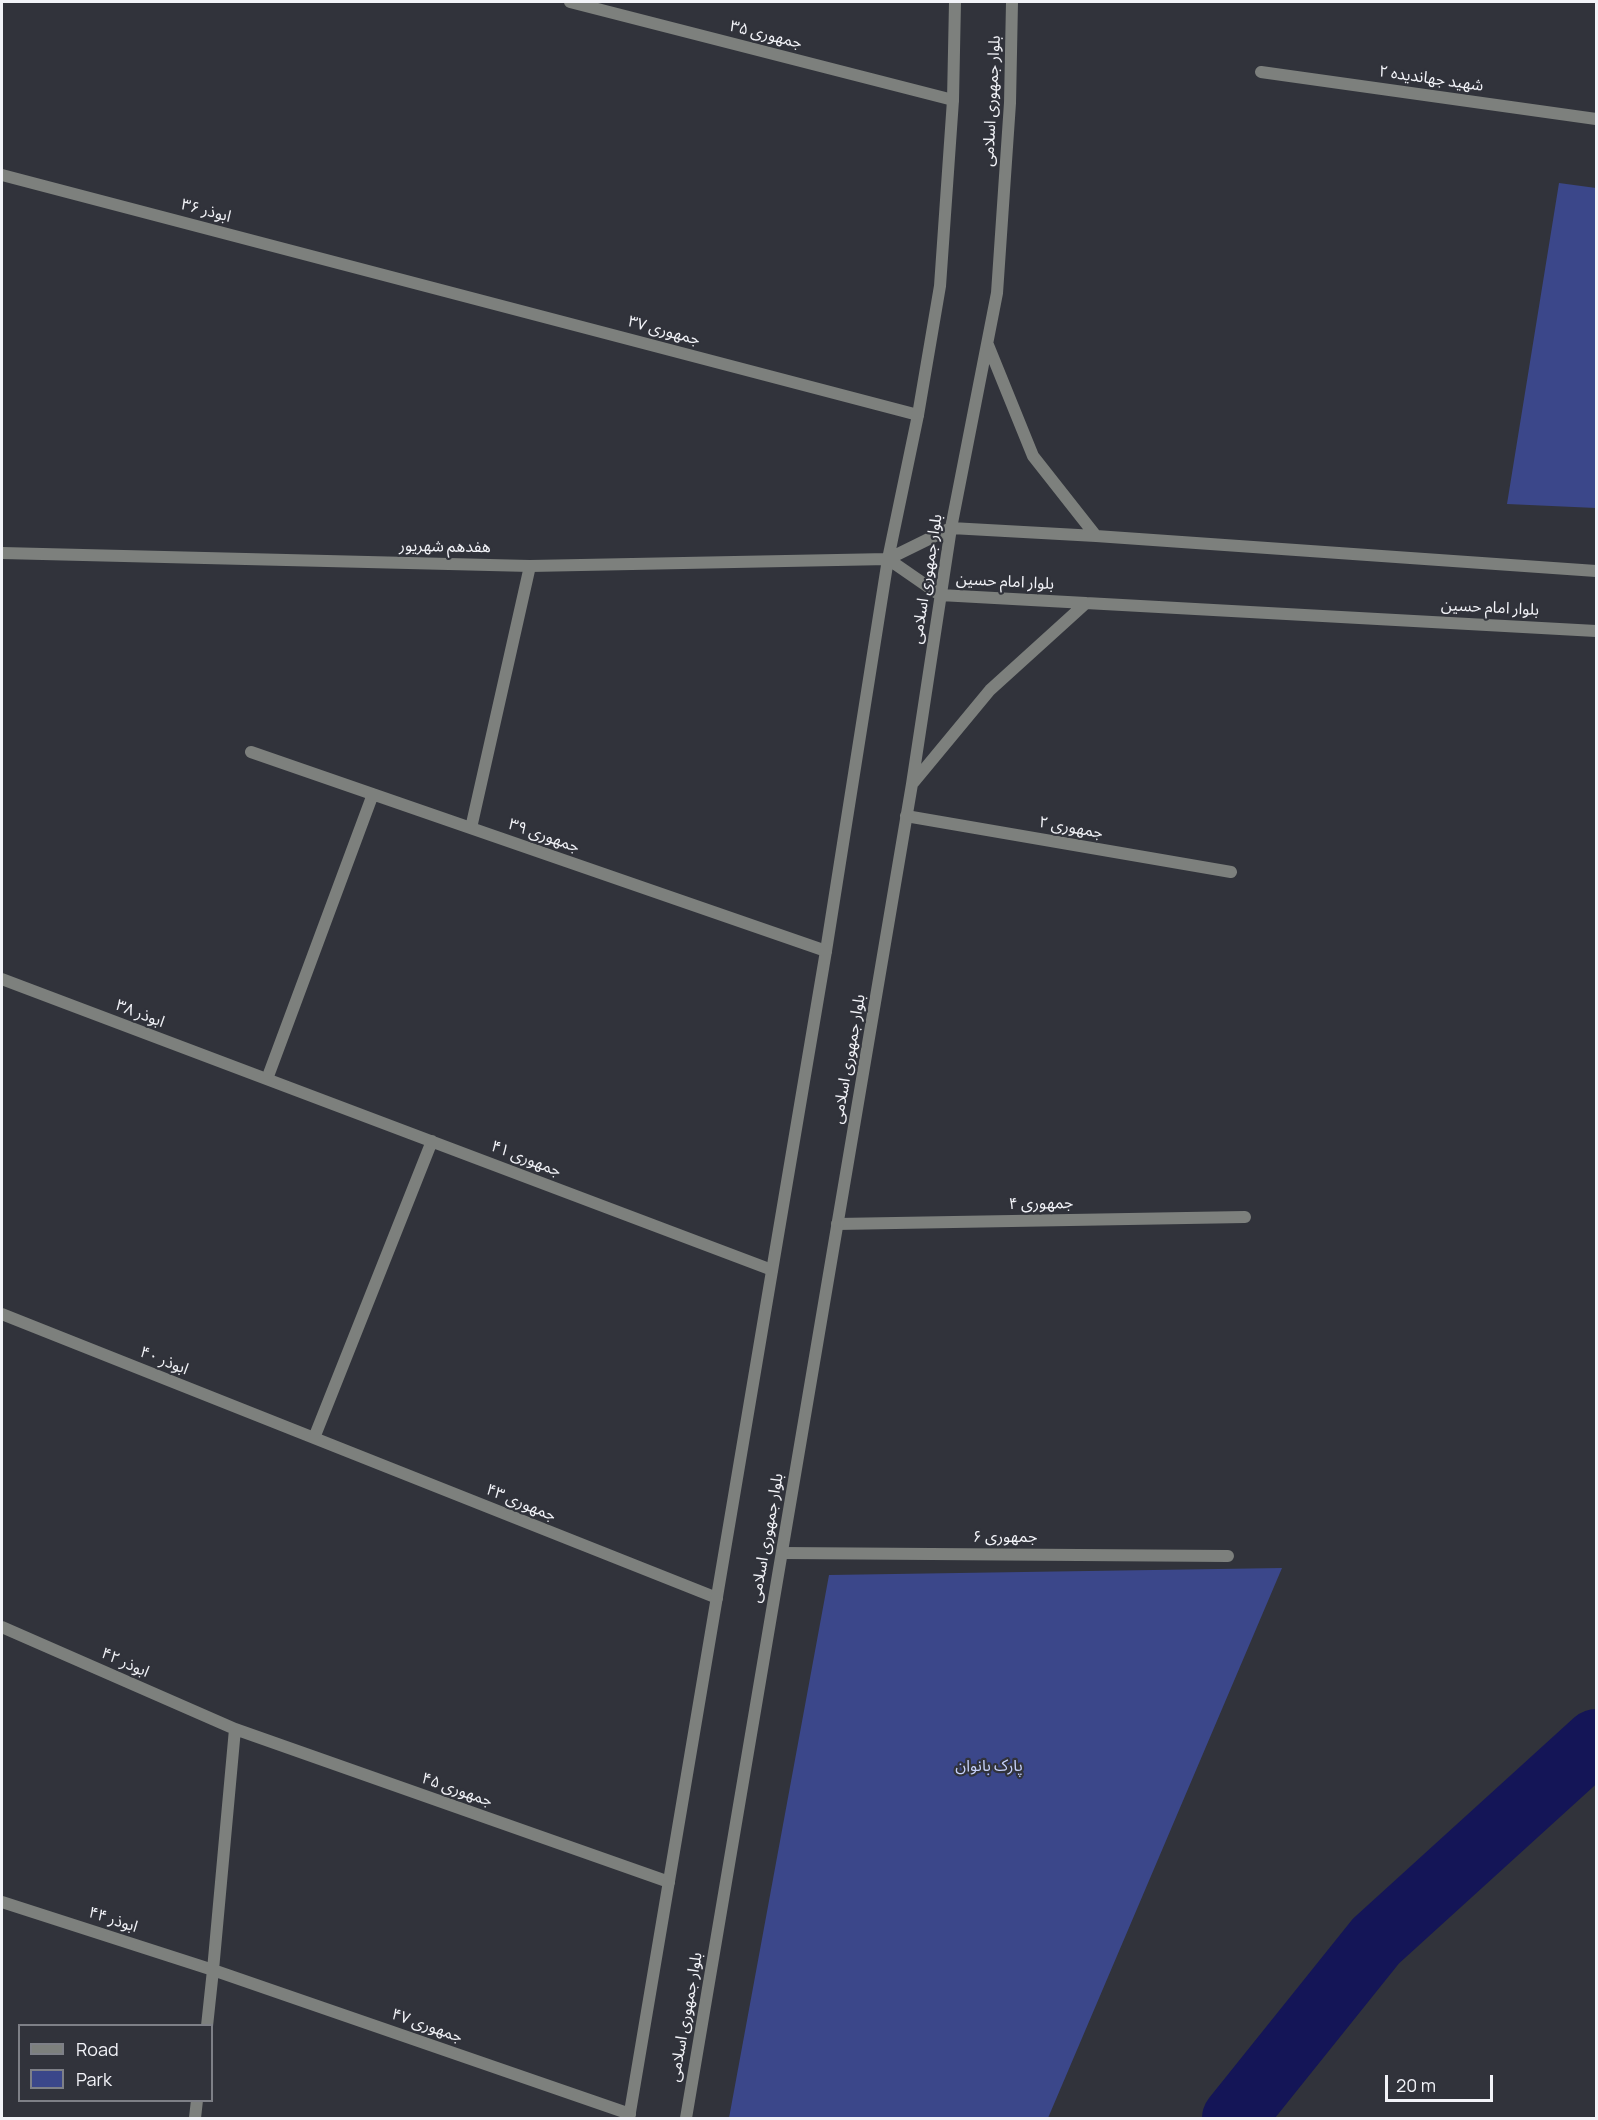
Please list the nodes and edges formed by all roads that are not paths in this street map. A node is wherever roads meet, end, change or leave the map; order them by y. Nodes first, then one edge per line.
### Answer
1 (570, 2) edge
2 (955, 2) edge
3 (1012, 2) edge
4 (1261, 72) dead end
5 (953, 100) junction
6 (1596, 119) edge
7 (2, 175) edge
8 (402, 279) joint
9 (988, 345) junction
10 (918, 415) junction
11 (951, 528) junction
12 (1096, 536) junction
13 (2, 554) edge
14 (888, 559) junction
15 (530, 566) junction
16 (1596, 571) edge
17 (940, 596) junction
18 (1086, 603) junction
19 (1596, 631) edge
20 (251, 752) dead end
21 (912, 784) junction
22 (373, 794) junction
23 (906, 816) junction
24 (471, 828) junction
25 (1231, 872) dead end
26 (826, 951) junction
27 (2, 980) edge
28 (267, 1079) junction
29 (432, 1141) junction
30 (1245, 1217) dead end
31 (837, 1224) junction
32 (772, 1270) junction
33 (2, 1314) edge
34 (314, 1438) junction
35 (782, 1553) junction
36 (1228, 1556) dead end
37 (717, 1598) junction
38 (2, 1627) edge
39 (235, 1729) junction
40 (669, 1882) junction
41 (2, 1902) edge
42 (213, 1970) junction
43 (207, 2024) edge
44 (197, 2102) edge
45 (629, 2116) edge
46 (195, 2118) edge
47 (686, 2118) edge

1 - 5 street, جمهوری ۳۵
2 - 5 street
3 - 9 street, بلوار جمهوری اسلامی
4 - 6 street, شهید جهاندیده ۲
5 - 10 street
7 - 8 street, ابوذر ۳۶
8 - 10 street, جمهوری ۳۷
9 - 11 street, بلوار جمهوری اسلامی
9 - 12 street
10 - 14 street
11 - 12 street
11 - 14 street
11 - 17 street, بلوار جمهوری اسلامی
12 - 16 street
13 - 15 street, هفدهم شهریور
14 - 15 street, هفدهم شهریور
14 - 17 street, بلوار امام حسین
14 - 26 street
15 - 24 street
17 - 18 street, بلوار امام حسین
17 - 21 street, بلوار جمهوری اسلامی
18 - 19 street, بلوار امام حسین
18 - 21 street
20 - 22 street, جمهوری ۳۹
21 - 23 street, بلوار جمهوری اسلامی
22 - 24 street, جمهوری ۳۹
22 - 28 street
23 - 25 street, جمهوری ۲
23 - 31 street, بلوار جمهوری اسلامی
24 - 26 street, جمهوری ۳۹
26 - 32 street
27 - 28 street, ابوذر ۳۸
28 - 29 street, جمهوری ۴۱
29 - 32 street, جمهوری ۴۱
29 - 34 street
30 - 31 street, جمهوری ۴
31 - 35 street, بلوار جمهوری اسلامی
32 - 37 street
33 - 34 street, ابوذر ۴۰
34 - 37 street, جمهوری ۴۳
35 - 36 street, جمهوری ۶
35 - 47 street, بلوار جمهوری اسلامی
37 - 40 street
38 - 39 street, ابوذر ۴۲
39 - 40 street, جمهوری ۴۵
39 - 42 street
40 - 45 street
41 - 42 street, ابوذر ۴۴
42 - 43 street
42 - 45 street, جمهوری ۴۷
44 - 46 street

